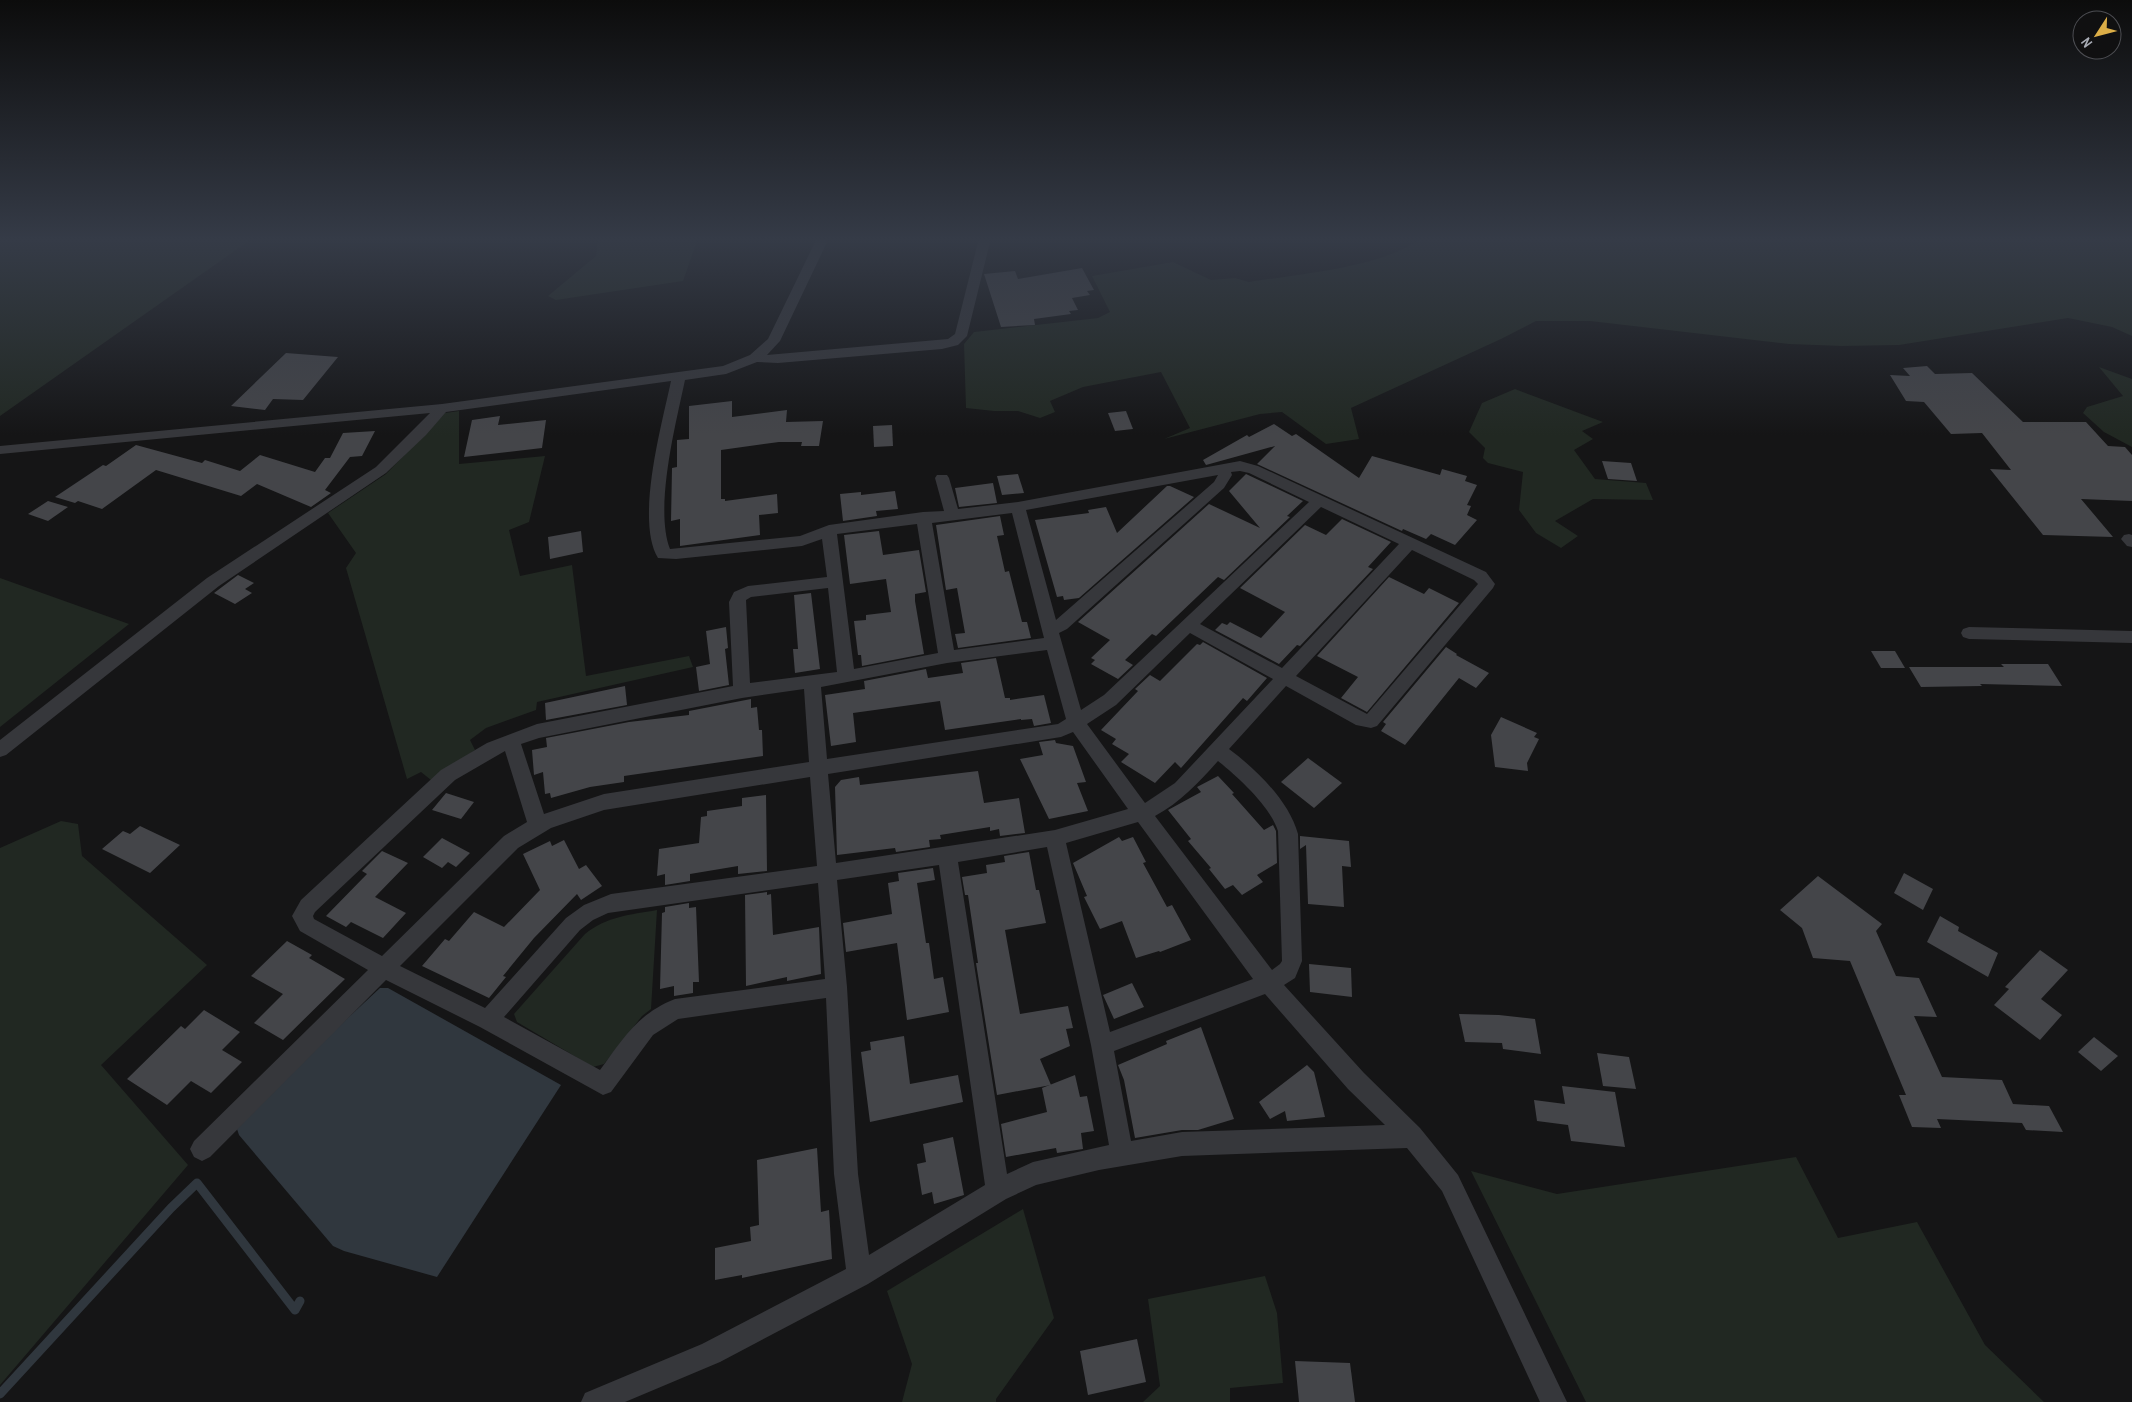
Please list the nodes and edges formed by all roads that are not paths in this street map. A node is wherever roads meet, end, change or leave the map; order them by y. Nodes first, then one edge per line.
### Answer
1 (792, 303) edge
2 (969, 303) edge
3 (755, 358) junction
4 (678, 376) junction
5 (442, 408) junction
6 (0, 450) edge
7 (1222, 468) junction
8 (942, 478) dead end
9 (1320, 500) junction
10 (1018, 506) junction
11 (952, 514) junction
12 (923, 517) junction
13 (829, 530) junction
14 (1410, 542) junction
15 (834, 582) junction
16 (1189, 625) junction
17 (1969, 633) dead end
18 (1050, 636) junction
19 (2132, 637) edge
20 (947, 657) junction
21 (846, 677) junction
22 (1283, 678) junction
23 (812, 682) junction
24 (742, 691) junction
25 (1076, 722) junction
26 (511, 740) junction
27 (0, 750) edge
28 (1218, 750) junction
29 (820, 769) junction
30 (1142, 813) junction
31 (538, 825) junction
32 (1055, 838) junction
33 (947, 856) junction
34 (828, 874) junction
35 (383, 968) junction
36 (1269, 983) junction
37 (836, 987) junction
38 (488, 1020) junction
39 (1102, 1045) junction
40 (1412, 1136) junction
41 (202, 1149) dead end
42 (1122, 1154) junction
43 (998, 1191) junction
44 (859, 1275) junction
45 (594, 1402) edge
46 (1554, 1402) edge

1 - 3 street
2 - 3 street
3 - 4 street
4 - 5 street
4 - 13 street
5 - 6 street
5 - 27 street
7 - 9 street
7 - 10 street
7 - 18 street
8 - 11 street
9 - 14 street
9 - 16 street
10 - 11 street
10 - 18 street
11 - 12 street
12 - 13 street
12 - 20 street
13 - 15 street
14 - 22 street
14 - 22 street
15 - 21 street
15 - 24 street
16 - 22 street
16 - 25 street
17 - 19 street
18 - 20 street
18 - 25 street
20 - 21 street
21 - 23 street
22 - 28 street
23 - 24 street
23 - 29 street
24 - 26 street
25 - 29 street
25 - 30 street
26 - 31 street
26 - 35 street
28 - 30 street
28 - 36 street
29 - 31 street
29 - 34 street
30 - 32 street
30 - 36 street
31 - 35 street
32 - 33 street
32 - 39 street
33 - 34 street
33 - 43 street
34 - 37 street
34 - 38 street
35 - 38 street
35 - 41 street
36 - 39 street
36 - 40 street
37 - 38 street
37 - 44 street
39 - 42 street
40 - 42 street
40 - 46 street
42 - 43 street
43 - 44 street
44 - 45 street

